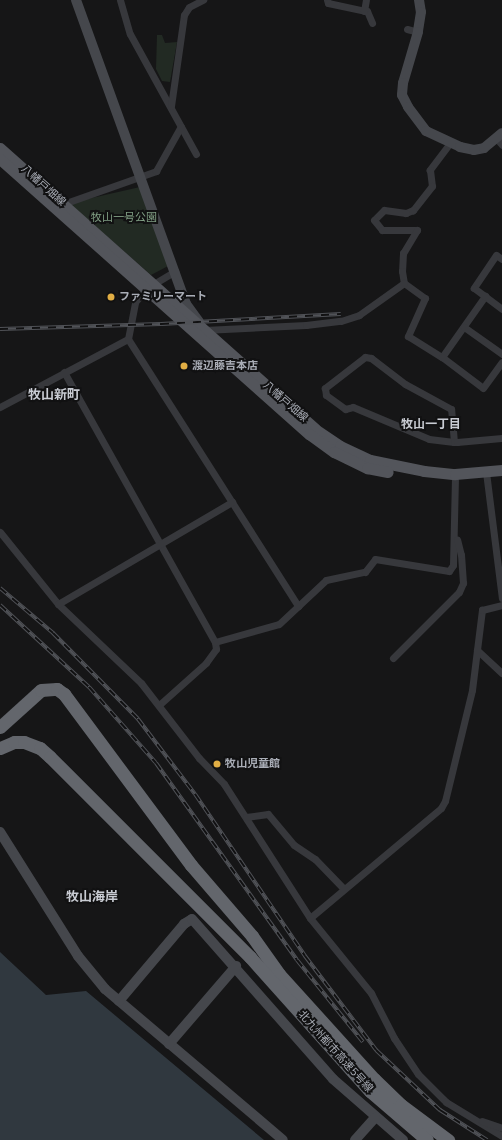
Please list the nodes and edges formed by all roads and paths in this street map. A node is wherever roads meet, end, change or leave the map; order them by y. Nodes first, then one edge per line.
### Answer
1 (76, 0) edge
2 (120, 0) edge
3 (203, 0) edge
4 (327, 0) edge
5 (366, 0) edge
6 (419, 0) edge
7 (364, 11) junction
8 (372, 23) dead end
9 (406, 29) dead end
10 (418, 32) junction
11 (171, 106) junction
12 (181, 126) junction
13 (500, 139) edge
14 (450, 143) junction
15 (0, 148) edge
16 (196, 154) dead end
17 (0, 159) edge
18 (142, 177) junction
19 (63, 204) junction
20 (502, 259) edge
21 (175, 271) junction
22 (404, 283) junction
23 (150, 285) junction
24 (486, 296) junction
25 (502, 309) edge
26 (464, 327) junction
27 (204, 330) junction
28 (128, 339) junction
29 (502, 354) edge
30 (442, 357) junction
31 (502, 362) edge
32 (64, 372) junction
33 (0, 407) edge
34 (502, 438) edge
35 (454, 442) junction
36 (502, 470) edge
37 (486, 476) junction
38 (455, 478) junction
39 (502, 478) edge
40 (232, 502) junction
41 (0, 532) edge
42 (455, 533) junction
43 (161, 544) junction
44 (502, 598) edge
45 (58, 604) junction
46 (502, 605) edge
47 (298, 606) junction
48 (215, 642) junction
49 (477, 650) junction
50 (393, 658) dead end
51 (502, 673) edge
52 (159, 705) junction
53 (0, 727) edge
54 (0, 748) edge
55 (246, 817) junction
56 (0, 832) edge
57 (343, 888) junction
58 (310, 918) junction
59 (236, 966) junction
60 (119, 1001) junction
61 (169, 1044) junction
62 (463, 1114) junction
63 (375, 1118) junction
64 (502, 1128) edge
65 (502, 1136) edge
66 (283, 1140) edge
67 (355, 1140) edge
68 (403, 1140) edge
69 (427, 1140) edge
70 (448, 1140) edge

1 - 18 street
2 - 11 street
3 - 11 street
4 - 7 street
5 - 7 street
6 - 10 street
7 - 8 street
9 - 10 street
10 - 14 street
11 - 12 street
12 - 16 street
12 - 18 street
13 - 14 street
14 - 22 street
15 - 19 main road, 八幡戸畑線
17 - 23 main road, 八幡戸畑線
18 - 19 street
18 - 21 street
19 - 23 main road, 八幡戸畑線
20 - 24 street
21 - 23 street
21 - 27 street
22 - 27 street
22 - 30 street
23 - 27 main road, 八幡戸畑線
23 - 28 street
23 - 38 main road, 八幡戸畑線
24 - 25 street
24 - 26 street
26 - 29 street
26 - 30 street
27 - 38 main road, 八幡戸畑線
28 - 32 street
28 - 40 street
30 - 31 street
32 - 33 street
32 - 43 street
34 - 35 street
35 - 35 street
36 - 37 main road, 八幡戸畑線
37 - 38 main road, 八幡戸畑線
37 - 39 main road, 八幡戸畑線
37 - 44 street
38 - 42 street
40 - 43 street
40 - 47 street
41 - 45 street
42 - 47 street
42 - 50 street
43 - 45 street
43 - 48 street
45 - 52 street
46 - 49 street
47 - 48 street
48 - 52 street
49 - 51 street
49 - 57 street
52 - 55 street
53 - 70 highway, 北九州都市高速5号線
54 - 69 highway, 北九州都市高速5号線
55 - 57 street
55 - 58 street
56 - 60 street
57 - 58 street
58 - 62 street
59 - 60 street
59 - 61 street
59 - 63 street
60 - 61 street
61 - 66 street
62 - 64 street
62 - 65 street
63 - 67 street
63 - 68 street

